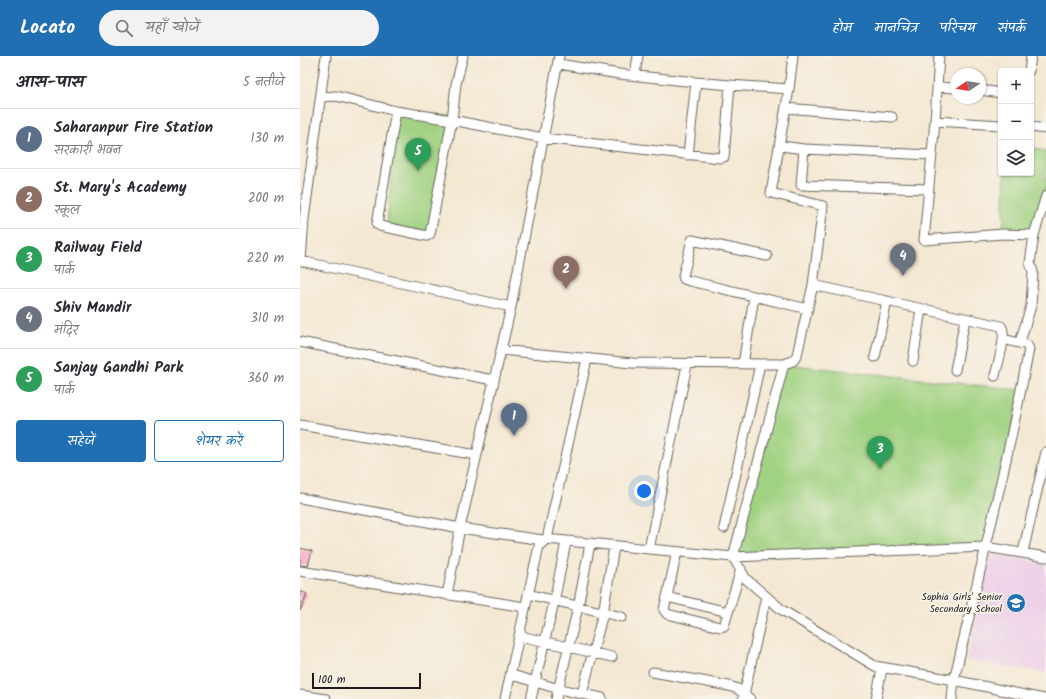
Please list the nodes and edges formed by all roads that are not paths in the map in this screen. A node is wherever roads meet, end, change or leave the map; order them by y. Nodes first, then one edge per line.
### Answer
1 (326, 56) edge
2 (463, 56) edge
3 (638, 56) edge
4 (793, 56) edge
5 (938, 56) edge
6 (1031, 56) edge
7 (559, 60) edge
8 (1030, 68) edge
9 (635, 74) junction
10 (696, 82) junction
11 (730, 85) junction
12 (937, 87) junction
13 (950, 88) edge
14 (789, 89) junction
15 (986, 91) edge
16 (998, 92) edge
17 (321, 97) junction
18 (786, 108) junction
19 (396, 111) junction
20 (892, 117) dead end
21 (452, 120) junction
22 (935, 121) junction
23 (998, 125) edge
24 (1034, 127) edge
25 (1046, 129) edge
26 (543, 138) junction
27 (780, 146) junction
28 (804, 149) junction
29 (688, 155) junction
30 (931, 155) junction
31 (928, 189) junction
32 (1046, 196) edge
33 (1034, 235) junction
34 (767, 256) dead end
35 (300, 261) edge
36 (814, 285) junction
37 (754, 297) junction
38 (887, 301) junction
39 (512, 307) junction
40 (808, 309) junction
41 (921, 309) junction
42 (965, 319) junction
43 (1003, 339) junction
44 (300, 342) edge
45 (1020, 342) junction
46 (501, 350) junction
47 (875, 357) dead end
48 (587, 359) junction
49 (913, 361) dead end
50 (687, 364) junction
51 (743, 364) junction
52 (760, 364) junction
53 (784, 364) junction
54 (955, 370) dead end
55 (995, 376) dead end
56 (493, 380) junction
57 (300, 424) edge
58 (1046, 452) edge
59 (477, 455) junction
60 (300, 498) edge
61 (460, 528) junction
62 (724, 528) dead end
63 (545, 540) junction
64 (566, 542) junction
65 (590, 544) junction
66 (614, 546) junction
67 (985, 547) junction
68 (649, 549) junction
69 (677, 552) junction
70 (1023, 552) junction
71 (733, 557) junction
72 (1046, 557) edge
73 (741, 570) junction
74 (300, 572) edge
75 (528, 594) junction
76 (447, 596) junction
77 (667, 597) junction
78 (766, 597) junction
79 (554, 602) junction
80 (525, 607) junction
81 (578, 607) junction
82 (728, 612) junction
83 (603, 613) junction
84 (622, 616) dead end
85 (520, 636) junction
86 (545, 641) junction
87 (569, 647) junction
88 (592, 652) junction
89 (612, 657) dead end
90 (882, 668) junction
91 (653, 672) dead end
92 (512, 675) junction
93 (954, 680) junction
94 (536, 682) junction
95 (558, 689) junction
96 (582, 694) junction
97 (300, 695) edge
98 (602, 698) edge
99 (746, 698) edge
100 (326, 699) edge
101 (505, 699) edge
102 (531, 699) edge
103 (556, 699) edge
104 (876, 699) edge
105 (952, 699) edge
106 (1044, 699) edge

1 - 17 street
2 - 21 street
3 - 9 street
4 - 14 street
5 - 12 street
6 - 8 street
7 - 9 street
7 - 26 street
9 - 10 street
10 - 11 street
10 - 29 street
11 - 14 street
11 - 29 street
12 - 13 street
12 - 22 street
14 - 18 street
15 - 16 street
17 - 19 street
17 - 35 street
18 - 20 street
18 - 27 street
19 - 21 street
19 - 21 street
21 - 26 street
22 - 23 street
22 - 30 street
24 - 25 street
26 - 29 street
26 - 39 street
27 - 28 street
27 - 36 street
28 - 30 street
28 - 31 street
30 - 31 street
31 - 33 street
32 - 33 street
33 - 45 street
34 - 37 street
35 - 39 street
36 - 38 street
36 - 40 street
37 - 40 street
37 - 51 street
38 - 41 street
38 - 47 street
39 - 46 street
40 - 53 street
41 - 42 street
41 - 49 street
42 - 43 street
42 - 54 street
43 - 45 street
43 - 55 street
44 - 56 street
45 - 67 street
46 - 48 street
46 - 56 street
48 - 50 street
48 - 63 street
50 - 51 street
50 - 68 street
51 - 52 street
52 - 53 street
52 - 62 street
53 - 71 street
56 - 59 street
57 - 59 street
58 - 70 street
59 - 61 street
60 - 61 street
61 - 63 street
61 - 76 street
63 - 64 street
63 - 75 street
64 - 65 street
64 - 79 street
65 - 66 street
65 - 81 street
66 - 68 street
66 - 83 street
67 - 70 street
67 - 71 street
67 - 93 street
68 - 69 street
69 - 71 street
69 - 77 street
70 - 72 street
71 - 73 street
73 - 78 street
73 - 82 street
74 - 76 street
75 - 79 street
75 - 80 street
76 - 80 street
77 - 82 street
77 - 82 street
78 - 90 street
78 - 99 street
79 - 81 street
79 - 86 street
80 - 85 street
81 - 83 street
81 - 87 street
83 - 84 street
83 - 88 street
85 - 86 street
85 - 92 street
86 - 87 street
86 - 94 street
87 - 88 street
87 - 95 street
88 - 89 street
88 - 96 street
90 - 93 street
90 - 104 street
91 - 99 street
92 - 94 street
92 - 101 street
93 - 105 street
93 - 106 street
94 - 95 street
94 - 102 street
95 - 96 street
95 - 103 street
96 - 98 street
97 - 100 street

